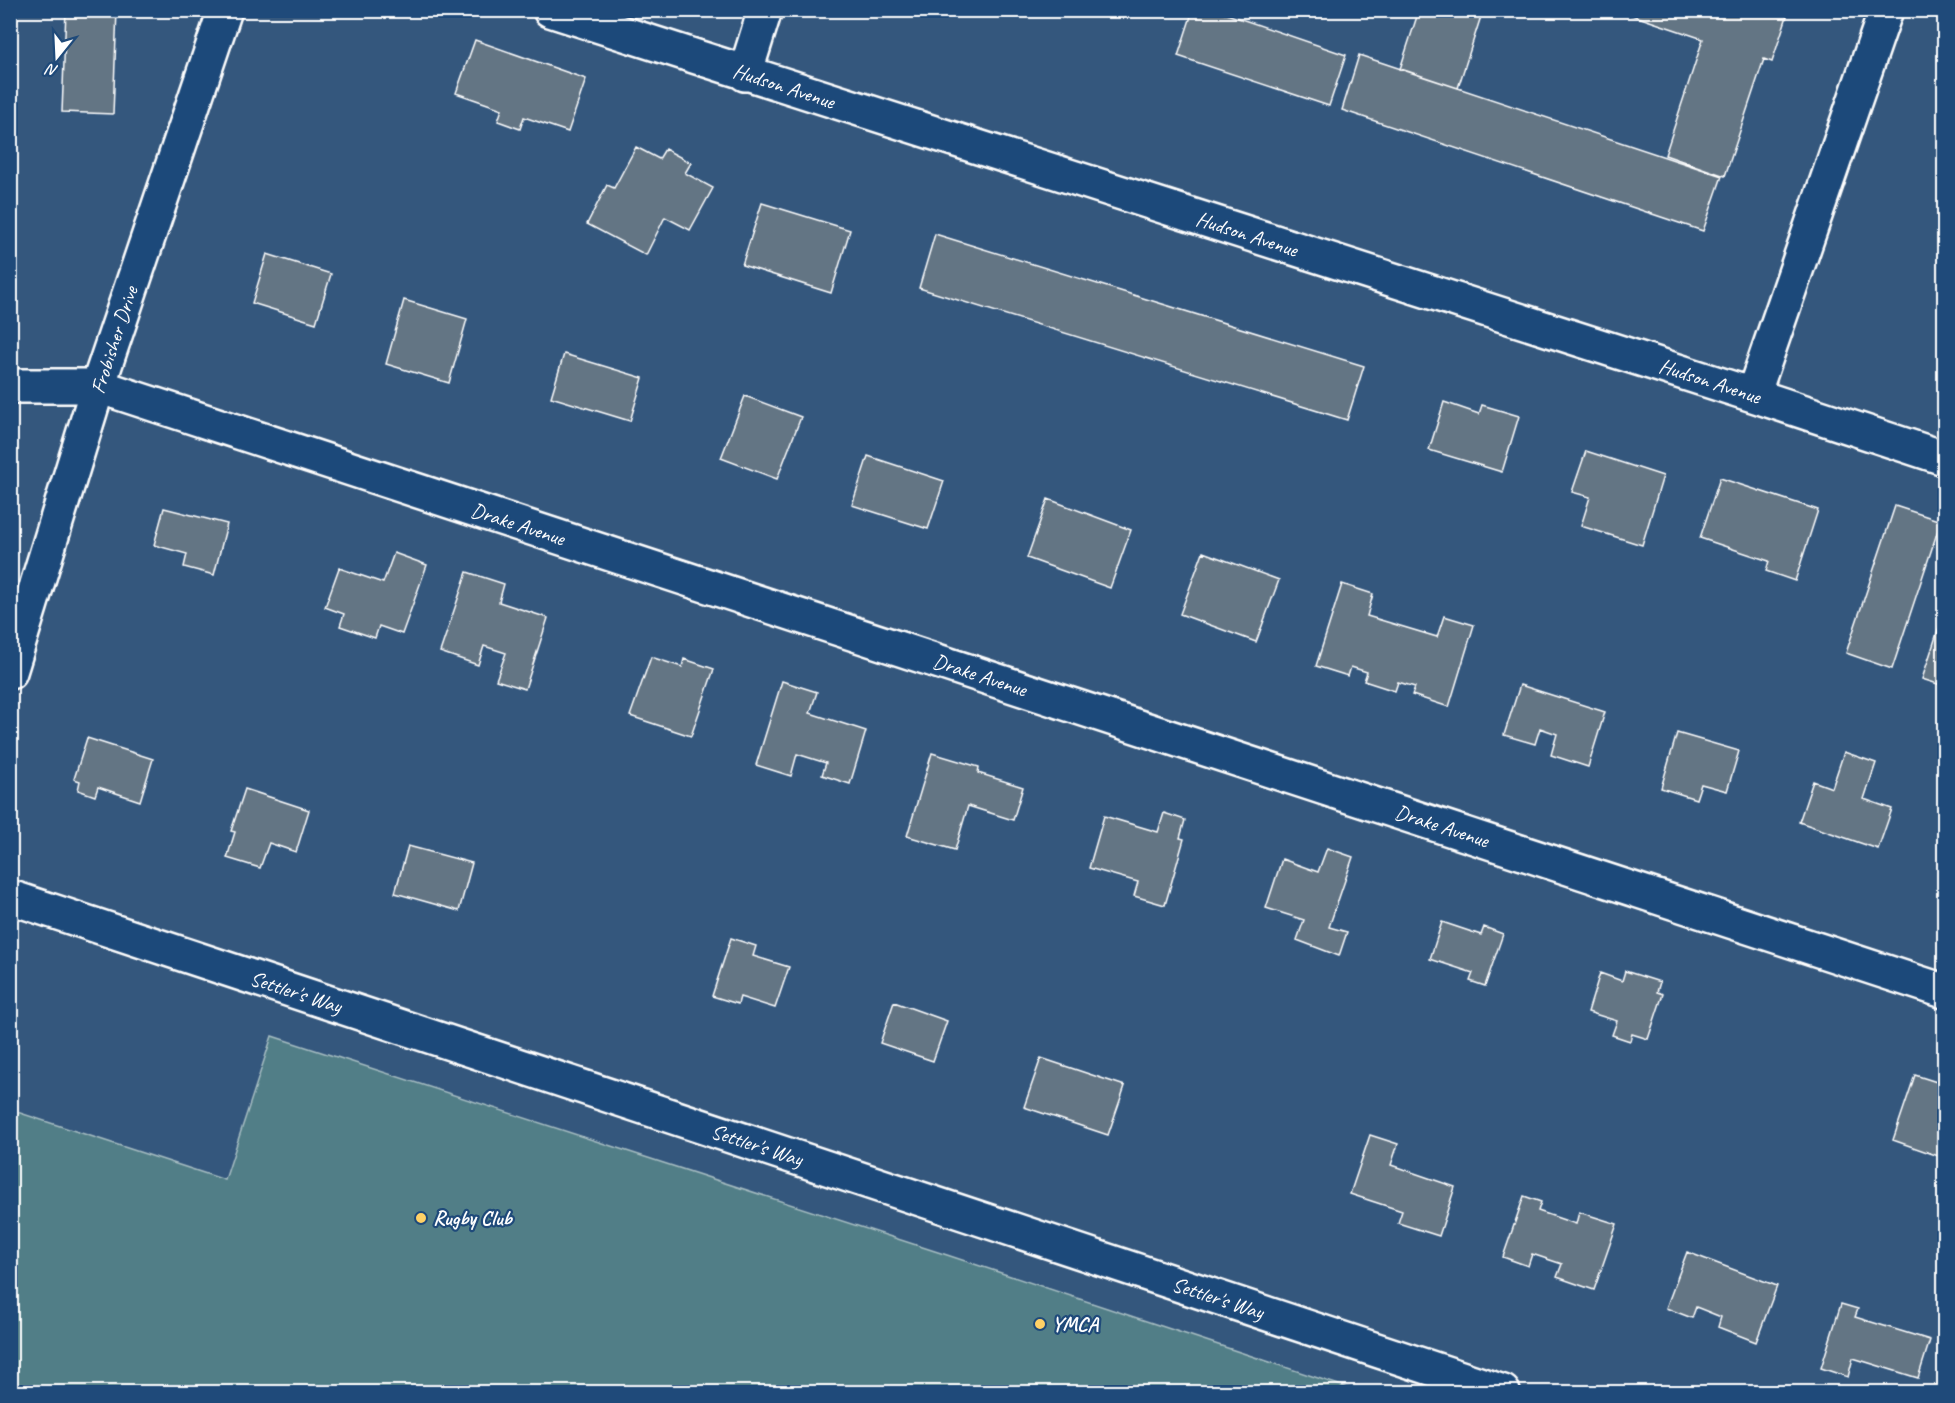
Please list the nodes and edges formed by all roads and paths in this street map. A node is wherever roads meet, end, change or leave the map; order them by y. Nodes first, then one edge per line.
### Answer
1 (225, 10) edge
2 (549, 10) edge
3 (765, 10) edge
4 (1887, 10) edge
5 (745, 74) junction
6 (10, 386) edge
7 (98, 386) junction
8 (1753, 395) junction
9 (1944, 458) edge
10 (10, 672) edge
11 (10, 897) edge
12 (1944, 991) edge
13 (1503, 1392) edge

1 - 7 street, Frobisher Drive
2 - 5 street, Hudson Avenue
3 - 5 street
4 - 8 street
5 - 8 street, Hudson Avenue
6 - 7 street, Drake Avenue
7 - 10 street, Frobisher Drive
7 - 12 street, Drake Avenue
8 - 9 street, Hudson Avenue
11 - 13 street, Settler's Way

